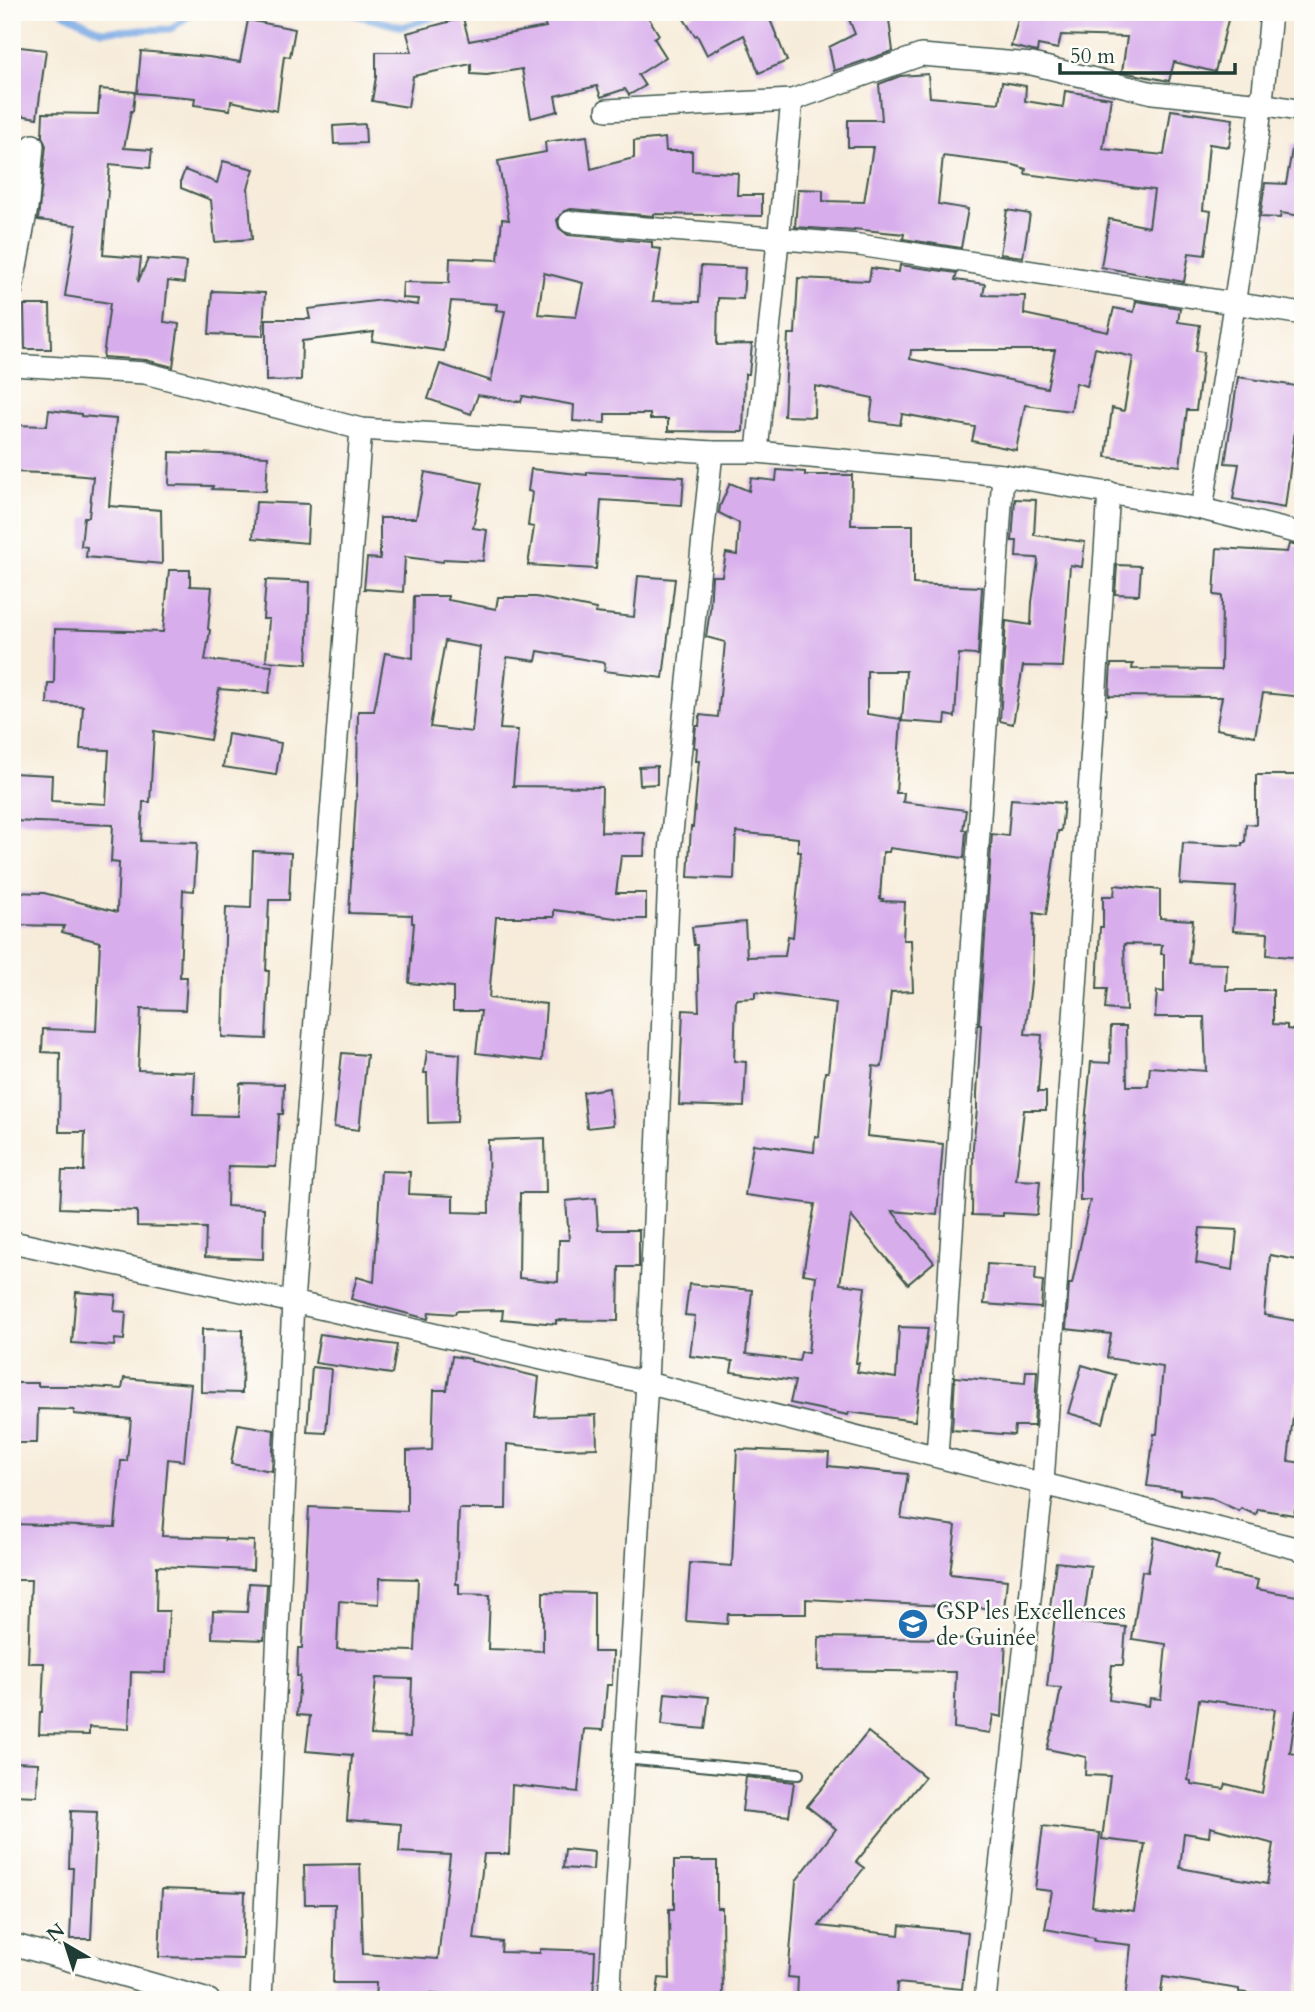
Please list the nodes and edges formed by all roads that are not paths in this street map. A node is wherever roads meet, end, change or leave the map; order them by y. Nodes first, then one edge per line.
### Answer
1 (1271, 12) edge
2 (792, 100) junction
3 (1262, 104) junction
4 (607, 110) dead end
5 (1303, 111) edge
6 (33, 145) dead end
7 (570, 222) dead end
8 (778, 238) junction
9 (12, 289) edge
10 (1235, 303) junction
11 (1303, 314) edge
12 (12, 365) edge
13 (360, 429) junction
14 (712, 452) junction
15 (757, 452) junction
16 (1003, 475) junction
17 (1109, 492) junction
18 (1202, 509) junction
19 (1303, 534) edge
20 (12, 1242) edge
21 (293, 1302) junction
22 (647, 1383) junction
23 (937, 1457) junction
24 (1042, 1483) junction
25 (1303, 1550) edge
26 (624, 1758) junction
27 (798, 1774) dead end
28 (12, 1944) edge
29 (209, 2000) edge
30 (261, 2000) edge
31 (609, 2000) edge
32 (985, 2000) edge

1 - 3 street
2 - 3 street
2 - 4 street
2 - 8 street
3 - 5 street
3 - 10 street
6 - 9 street
7 - 8 street
8 - 10 street
8 - 15 street
10 - 11 street
10 - 18 street
12 - 13 street
13 - 14 street
13 - 21 street
14 - 15 street
14 - 22 street
15 - 16 street
16 - 17 street
16 - 23 street
17 - 18 street
17 - 24 street
18 - 19 street
20 - 21 street
21 - 22 street
21 - 30 street
22 - 23 street
22 - 26 street
23 - 24 street
24 - 25 street
24 - 32 street
26 - 27 lane
26 - 31 street
28 - 29 street

